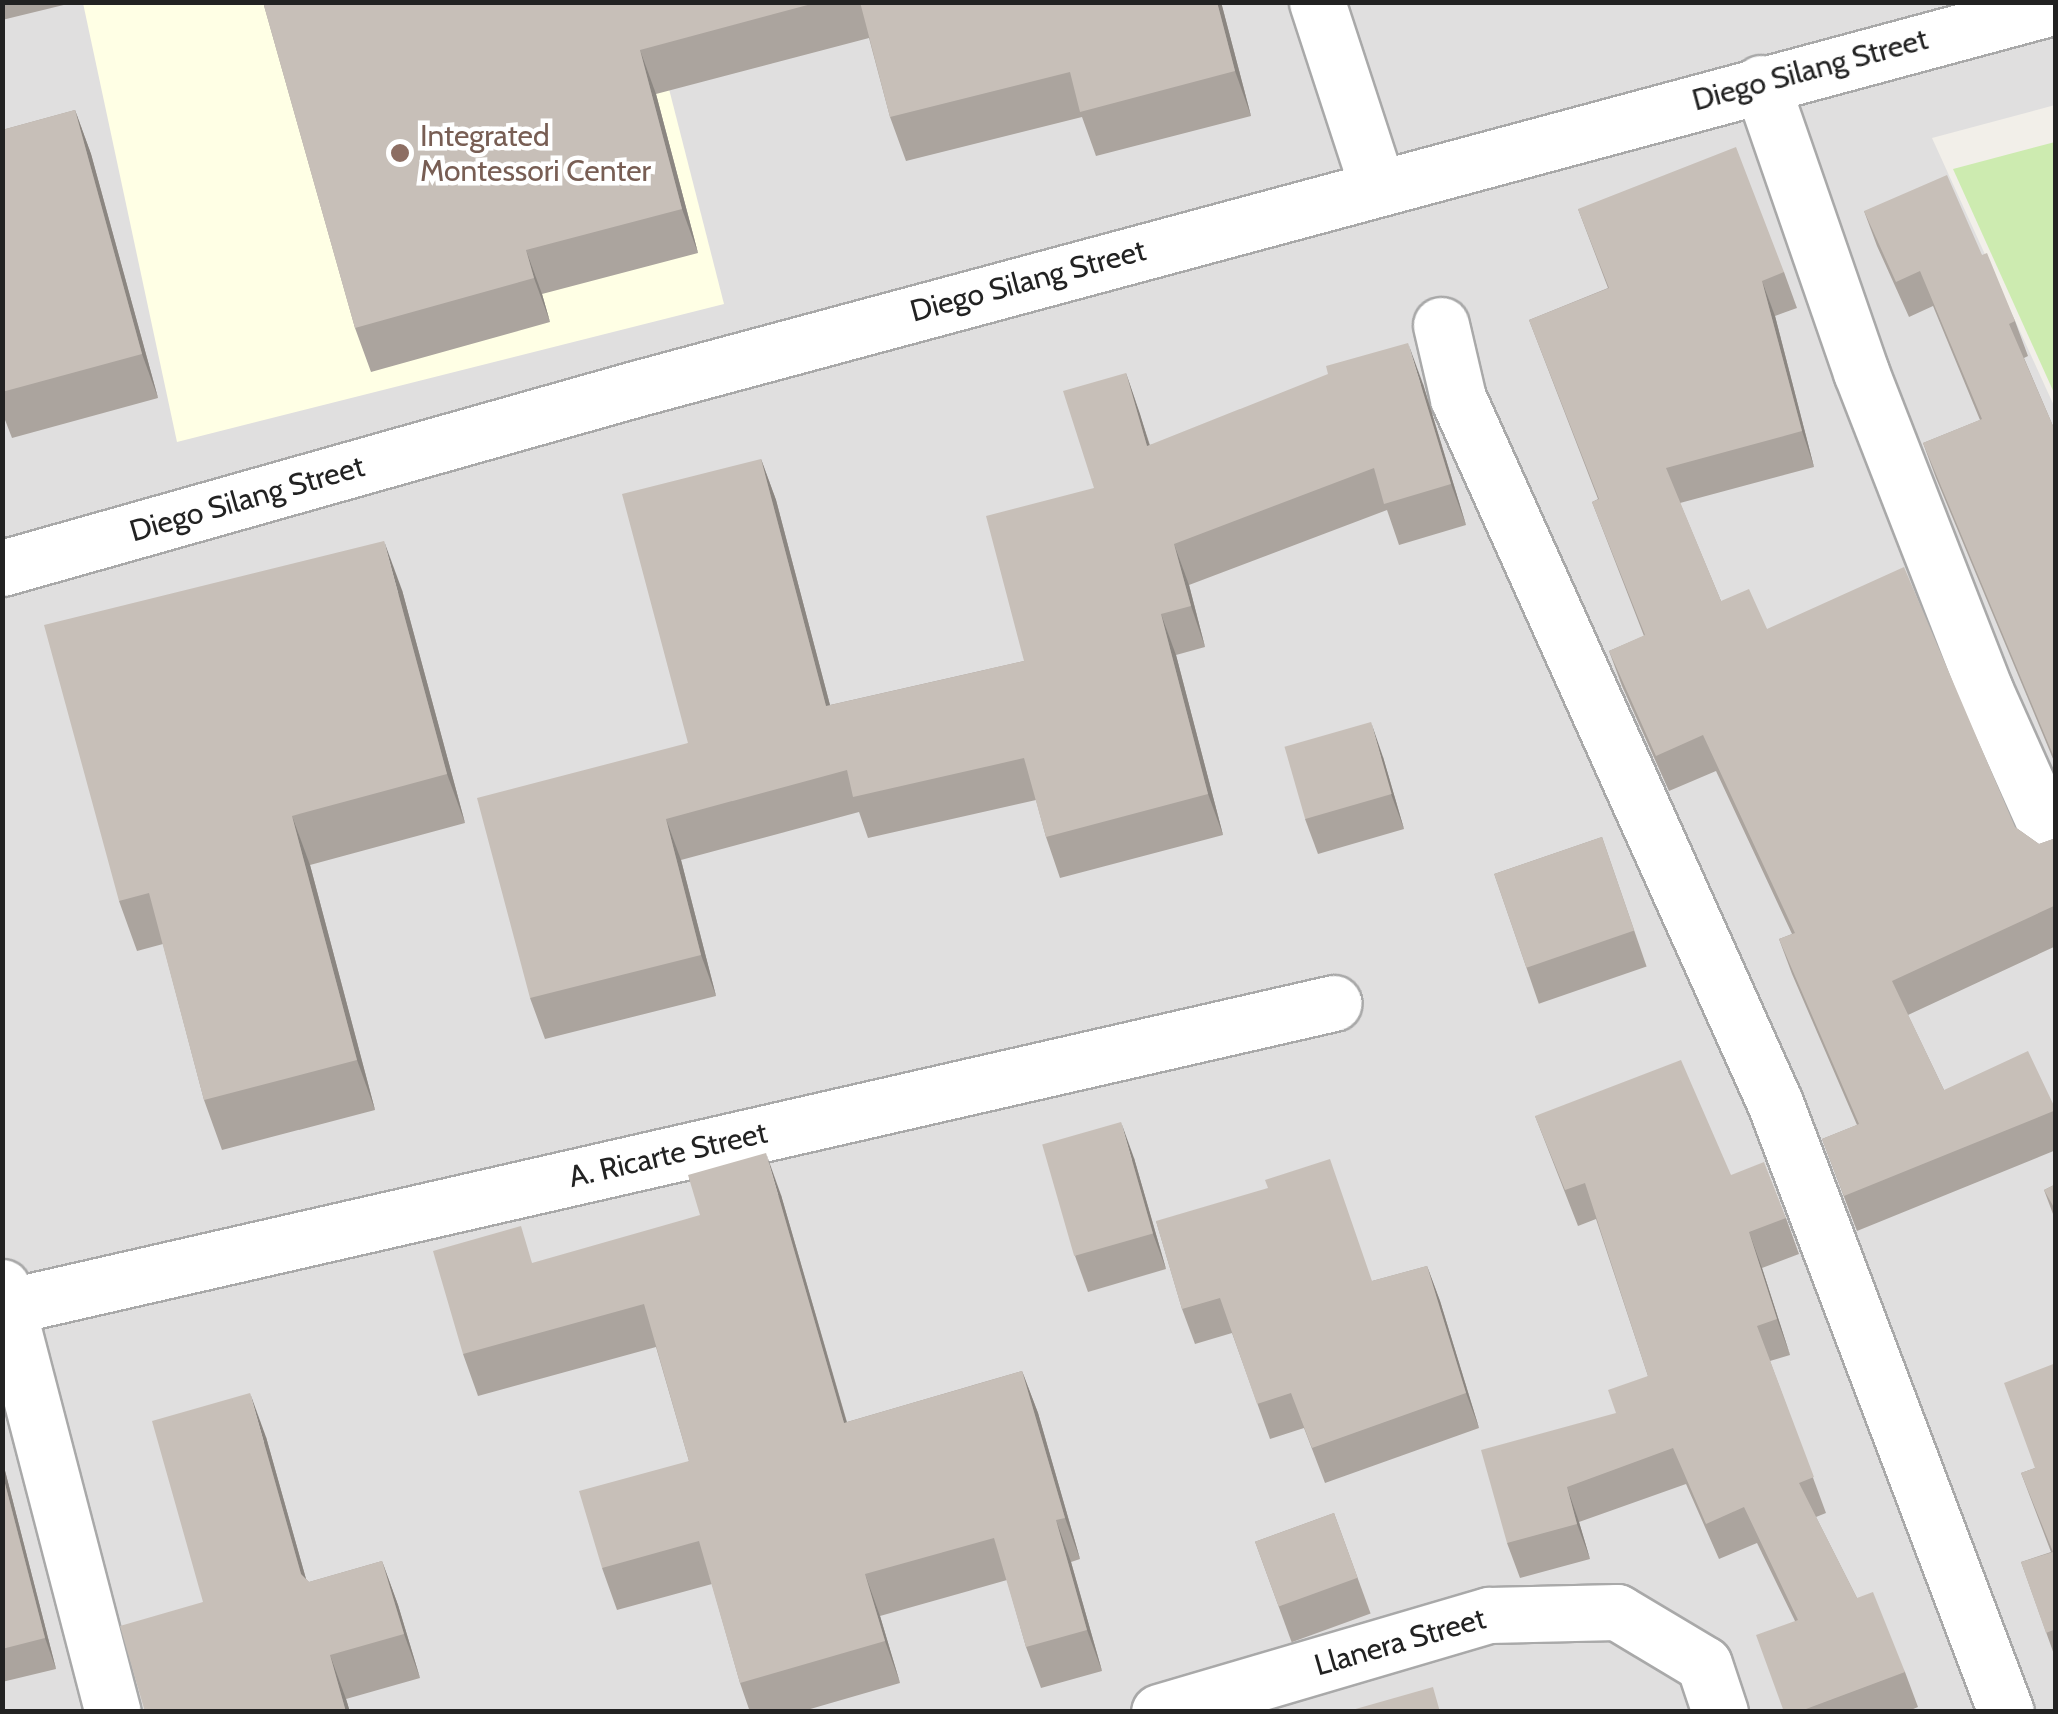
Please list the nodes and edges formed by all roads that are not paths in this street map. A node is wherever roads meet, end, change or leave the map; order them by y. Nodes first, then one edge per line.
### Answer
1 (1317, 2) edge
2 (2056, 6) edge
3 (1761, 83) junction
4 (1378, 186) junction
5 (1441, 324) dead end
6 (2, 568) edge
7 (2056, 850) edge
8 (1334, 1003) dead end
9 (4, 1300) edge
10 (113, 1712) edge
11 (1159, 1712) edge
12 (1720, 1712) edge
13 (2006, 1712) edge

1 - 4 street
2 - 3 street, Diego Silang Street
3 - 4 street, Diego Silang Street
3 - 7 street
4 - 6 street, Diego Silang Street
5 - 13 street
8 - 9 street, A. Ricarte Street
9 - 10 street
11 - 12 street, Llanera Street

